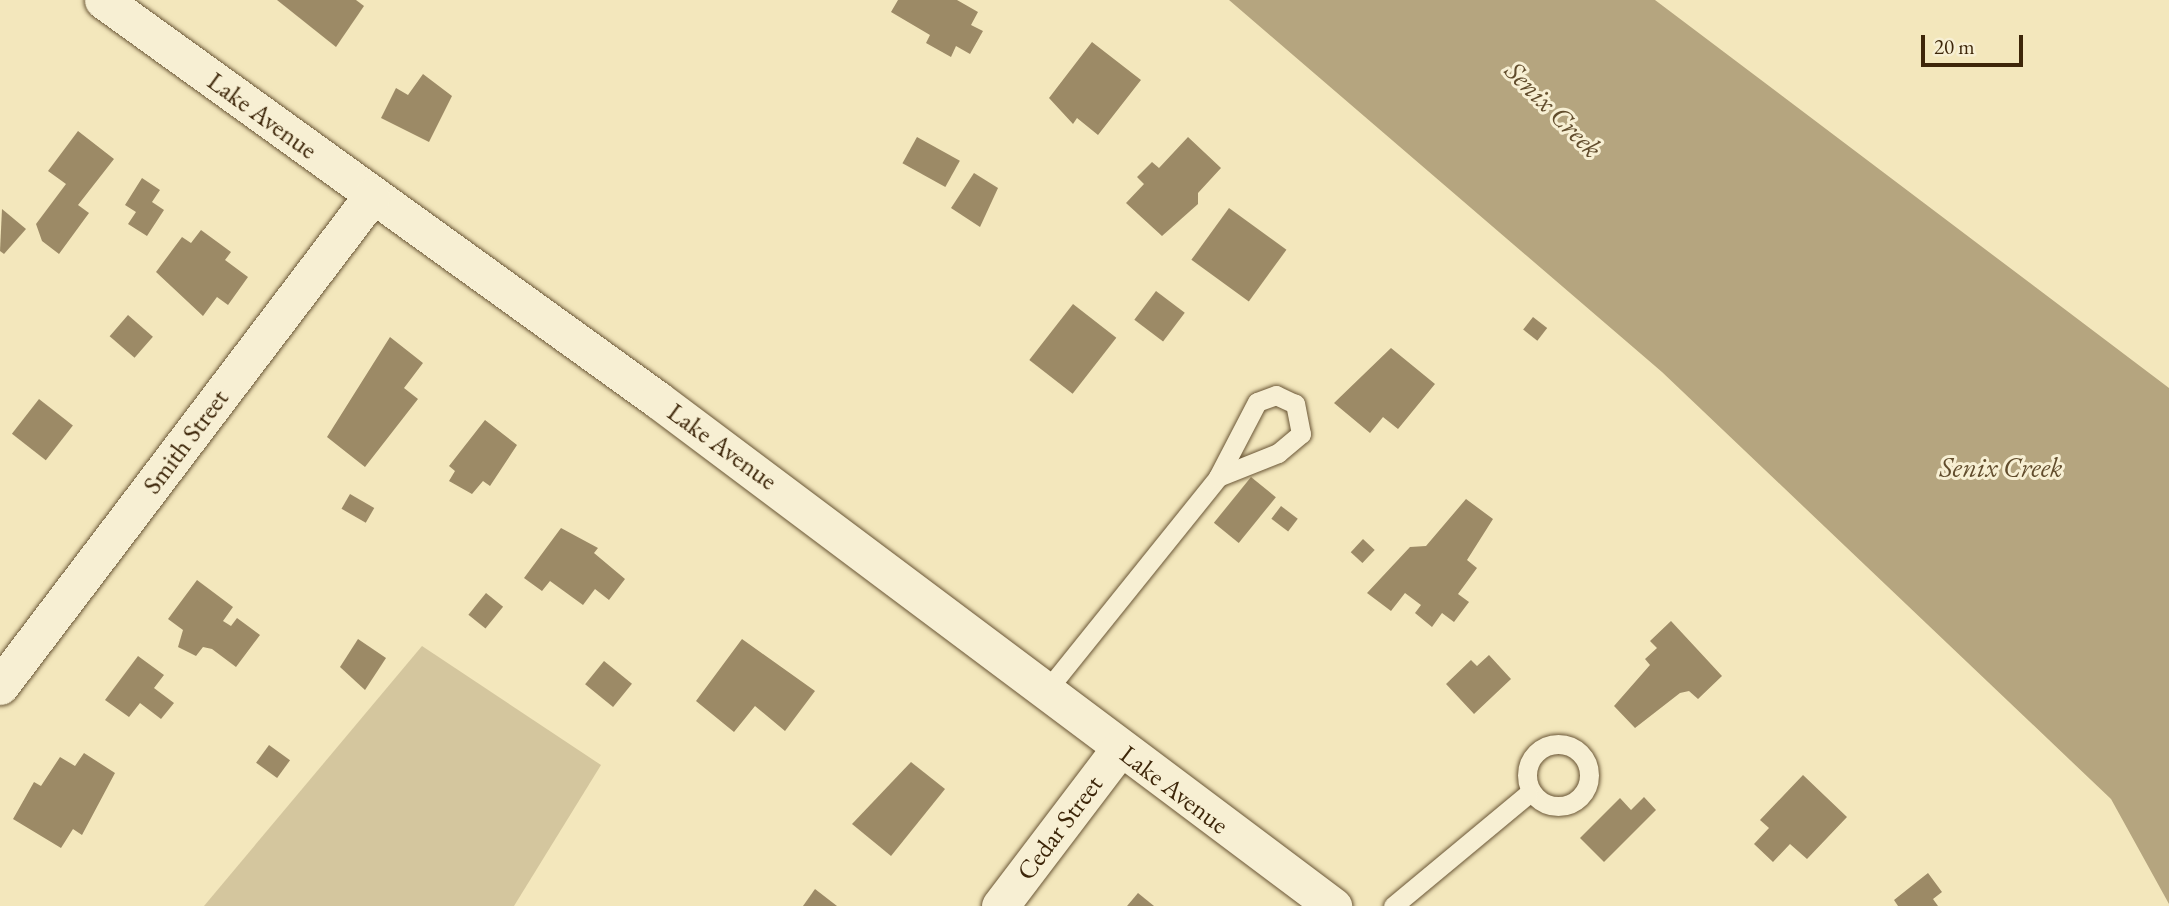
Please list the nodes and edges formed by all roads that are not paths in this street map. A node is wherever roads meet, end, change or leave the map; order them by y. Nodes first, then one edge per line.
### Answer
1 (113, 3) edge
2 (371, 197) junction
3 (1217, 477) junction
4 (0, 686) edge
5 (1047, 690) junction
6 (1119, 749) junction
7 (1528, 794) dead end
8 (1000, 906) edge
9 (1333, 906) edge
10 (1393, 906) edge

1 - 2 street, Lake Avenue
2 - 4 street, Smith Street
2 - 5 street, Lake Avenue
3 - 3 lane
3 - 5 lane
5 - 6 street, Lake Avenue
6 - 8 street, Cedar Street
6 - 9 street, Lake Avenue
7 - 10 lane

